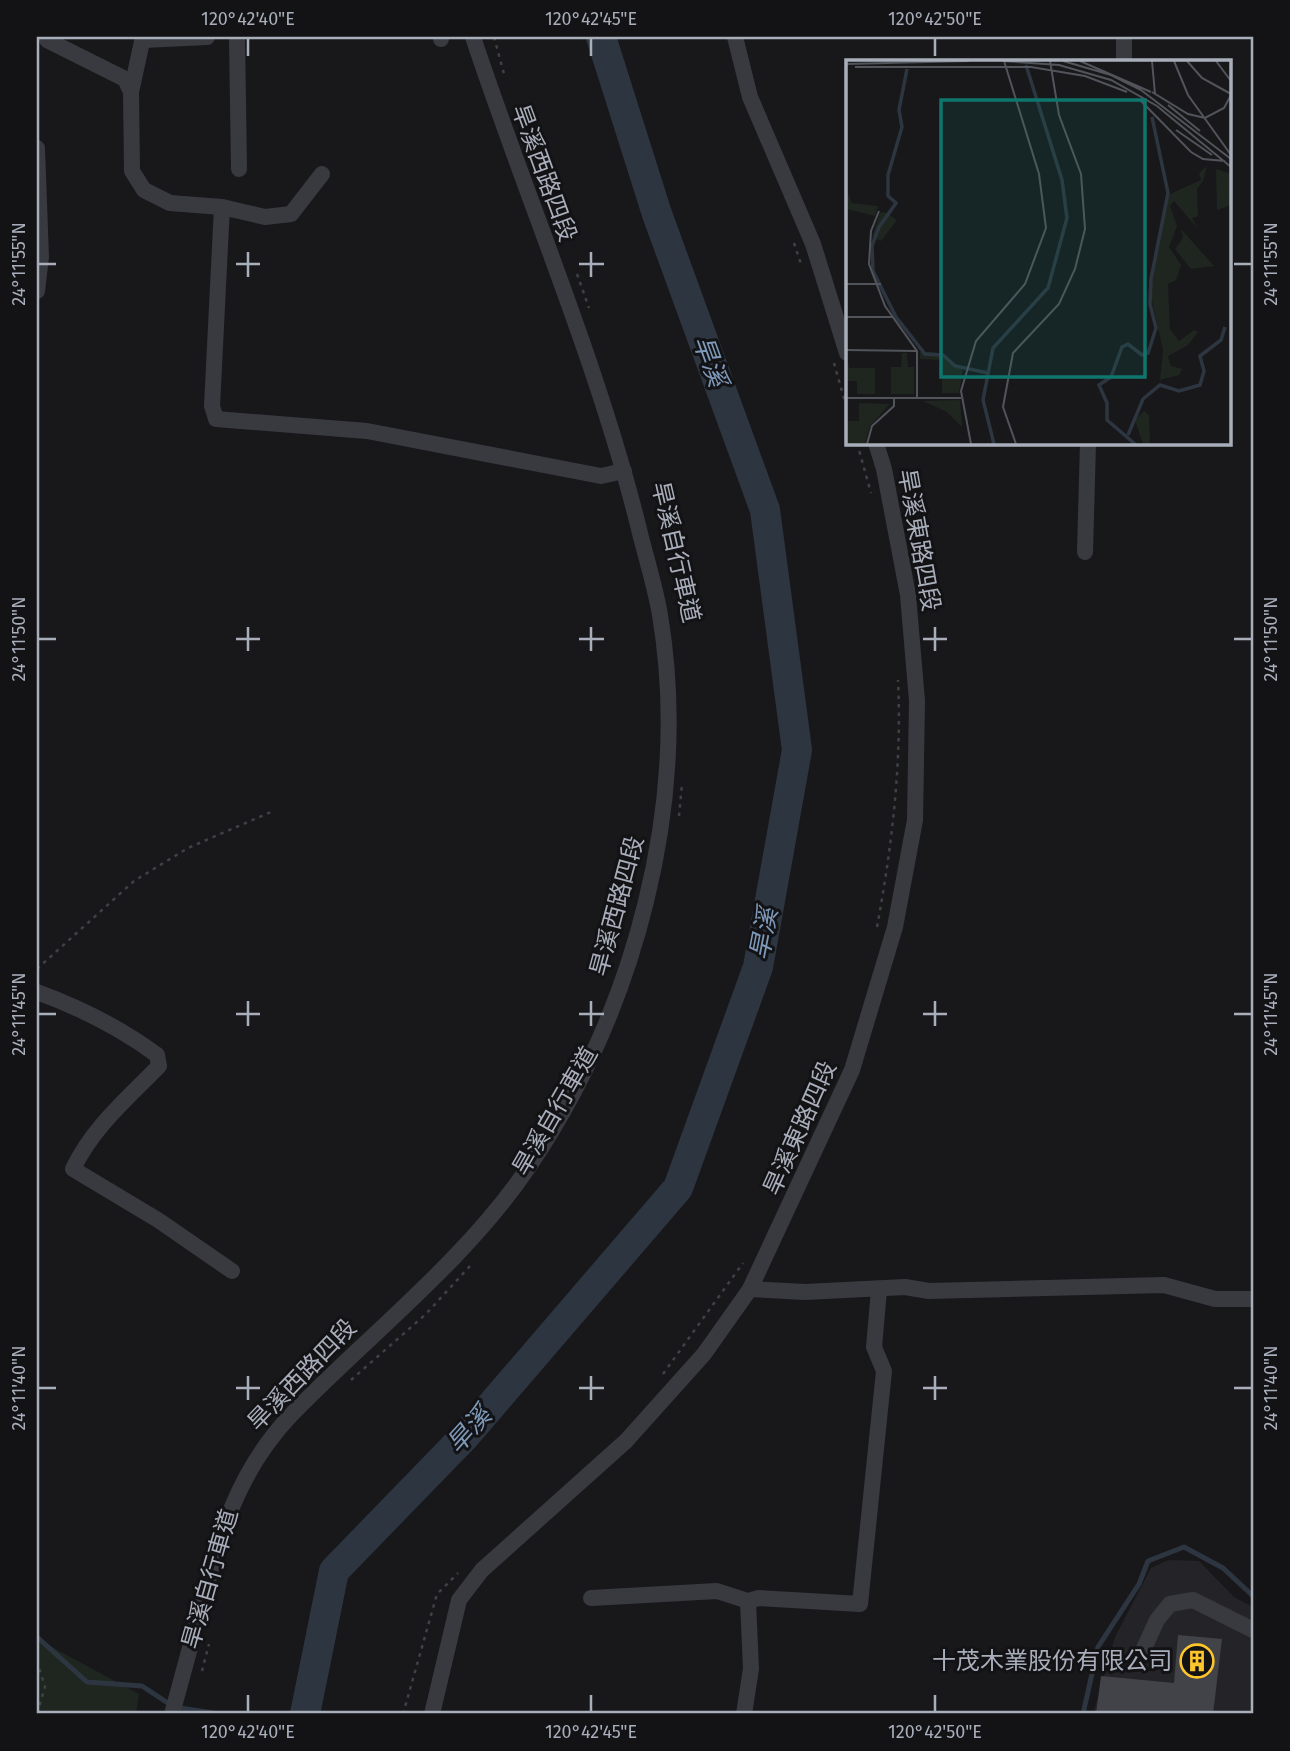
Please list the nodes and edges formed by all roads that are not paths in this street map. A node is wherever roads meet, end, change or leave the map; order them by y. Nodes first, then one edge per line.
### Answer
1 (207, 37) edge
2 (237, 37) edge
3 (473, 37) edge
4 (736, 37) edge
5 (1124, 37) edge
6 (143, 38) edge
7 (44, 40) edge
8 (1124, 60) edge
9 (131, 92) junction
10 (37, 148) edge
11 (37, 153) edge
12 (239, 169) dead end
13 (322, 174) dead end
14 (222, 207) junction
15 (37, 291) edge
16 (846, 350) edge
17 (876, 444) edge
18 (1088, 444) edge
19 (624, 471) junction
20 (1085, 552) dead end
21 (37, 992) edge
22 (232, 1271) dead end
23 (750, 1289) junction
24 (879, 1290) junction
25 (1253, 1298) edge
26 (591, 1598) dead end
27 (748, 1601) junction
28 (1253, 1630) edge
29 (1141, 1655) dead end
30 (174, 1707) edge
31 (432, 1714) edge
32 (744, 1714) edge

1 - 6 street
2 - 12 street
3 - 19 street, 旱溪西路四段
4 - 16 street
5 - 8 street
6 - 9 street
7 - 9 street
9 - 14 street
10 - 11 street
11 - 15 street
13 - 14 street
14 - 19 street
17 - 23 street, 旱溪東路四段
18 - 20 street
19 - 30 street, 旱溪西路四段
21 - 22 street
23 - 24 street
23 - 31 street, 旱溪東路四段
24 - 25 street
24 - 27 street
26 - 27 street
27 - 32 street
28 - 29 street

